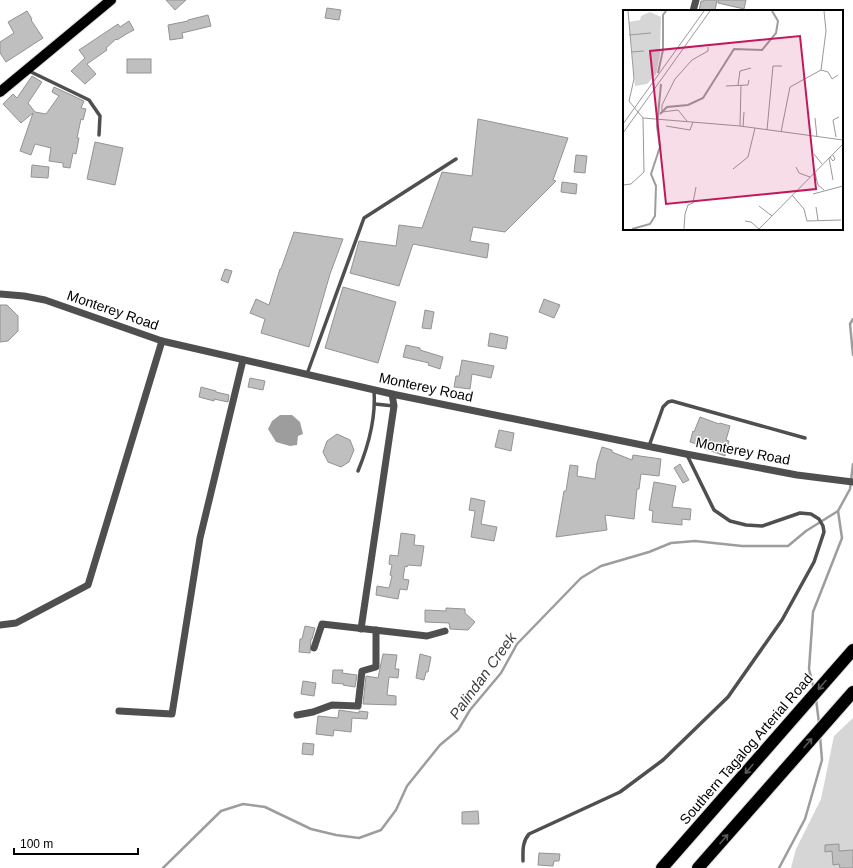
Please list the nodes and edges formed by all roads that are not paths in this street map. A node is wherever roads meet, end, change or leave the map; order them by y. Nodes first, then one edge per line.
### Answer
1 (112, 0) edge
2 (696, 0) edge
3 (693, 10) edge
4 (26, 70) junction
5 (0, 92) edge
6 (99, 135) dead end
7 (456, 159) dead end
8 (0, 294) edge
9 (162, 341) junction
10 (243, 360) junction
11 (307, 374) junction
12 (374, 390) junction
13 (392, 394) junction
14 (375, 404) junction
15 (394, 406) junction
16 (805, 438) dead end
17 (649, 446) junction
18 (686, 454) junction
19 (358, 471) dead end
20 (853, 482) edge
21 (0, 625) edge
22 (362, 628) junction
23 (376, 630) junction
24 (445, 631) dead end
25 (314, 648) dead end
26 (850, 653) edge
27 (853, 692) edge
28 (119, 711) dead end
29 (297, 715) dead end
30 (523, 861) dead end
31 (662, 868) edge
32 (698, 868) edge

1 - 4 main road
2 - 3 street
4 - 5 main road
4 - 6 lane
7 - 11 lane
8 - 9 street, Monterey Road
9 - 10 street, Monterey Road
9 - 21 street
10 - 11 street, Monterey Road
10 - 28 street
11 - 12 street, Monterey Road
12 - 13 street, Monterey Road
12 - 14 lane
13 - 15 street
13 - 17 street, Monterey Road
14 - 15 lane
14 - 19 lane
15 - 22 street
16 - 17 lane
17 - 18 street, Monterey Road
18 - 20 street, Monterey Road
18 - 30 lane
22 - 23 street
22 - 25 street
23 - 24 street
23 - 29 street
26 -> 31 highway, Southern Tagalog Arterial Road
32 -> 27 highway

